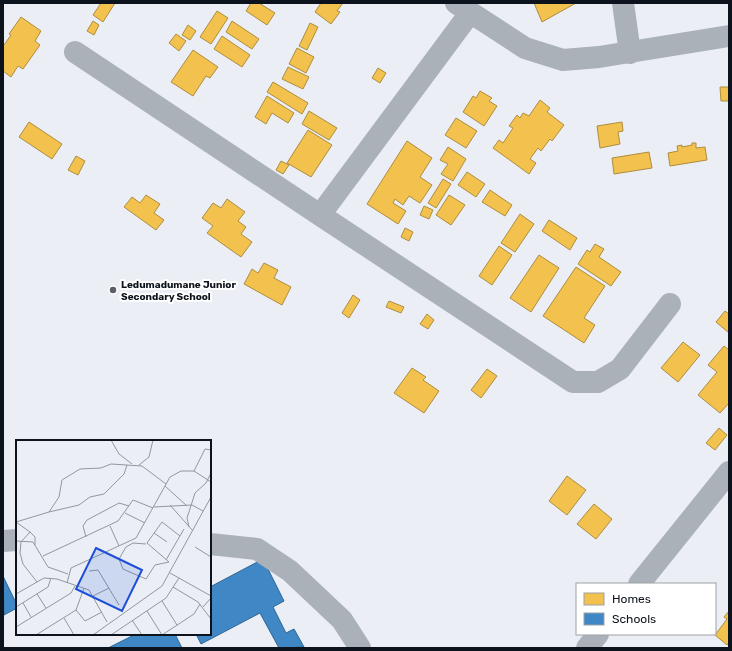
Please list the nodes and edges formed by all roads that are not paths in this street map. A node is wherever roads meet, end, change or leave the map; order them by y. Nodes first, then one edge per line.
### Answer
1 (623, 3) edge
2 (463, 8) edge
3 (729, 36) edge
4 (75, 52) dead end
5 (630, 53) junction
6 (320, 215) junction
7 (670, 304) dead end
8 (729, 472) edge
9 (16, 540) edge
10 (3, 541) edge
11 (211, 544) edge
12 (640, 583) edge
13 (597, 635) edge
14 (360, 648) edge
15 (587, 648) edge

1 - 5 street
2 - 5 street
2 - 6 street
3 - 5 street
4 - 6 street
6 - 7 street
8 - 12 street
9 - 10 street
11 - 14 street
13 - 15 street

